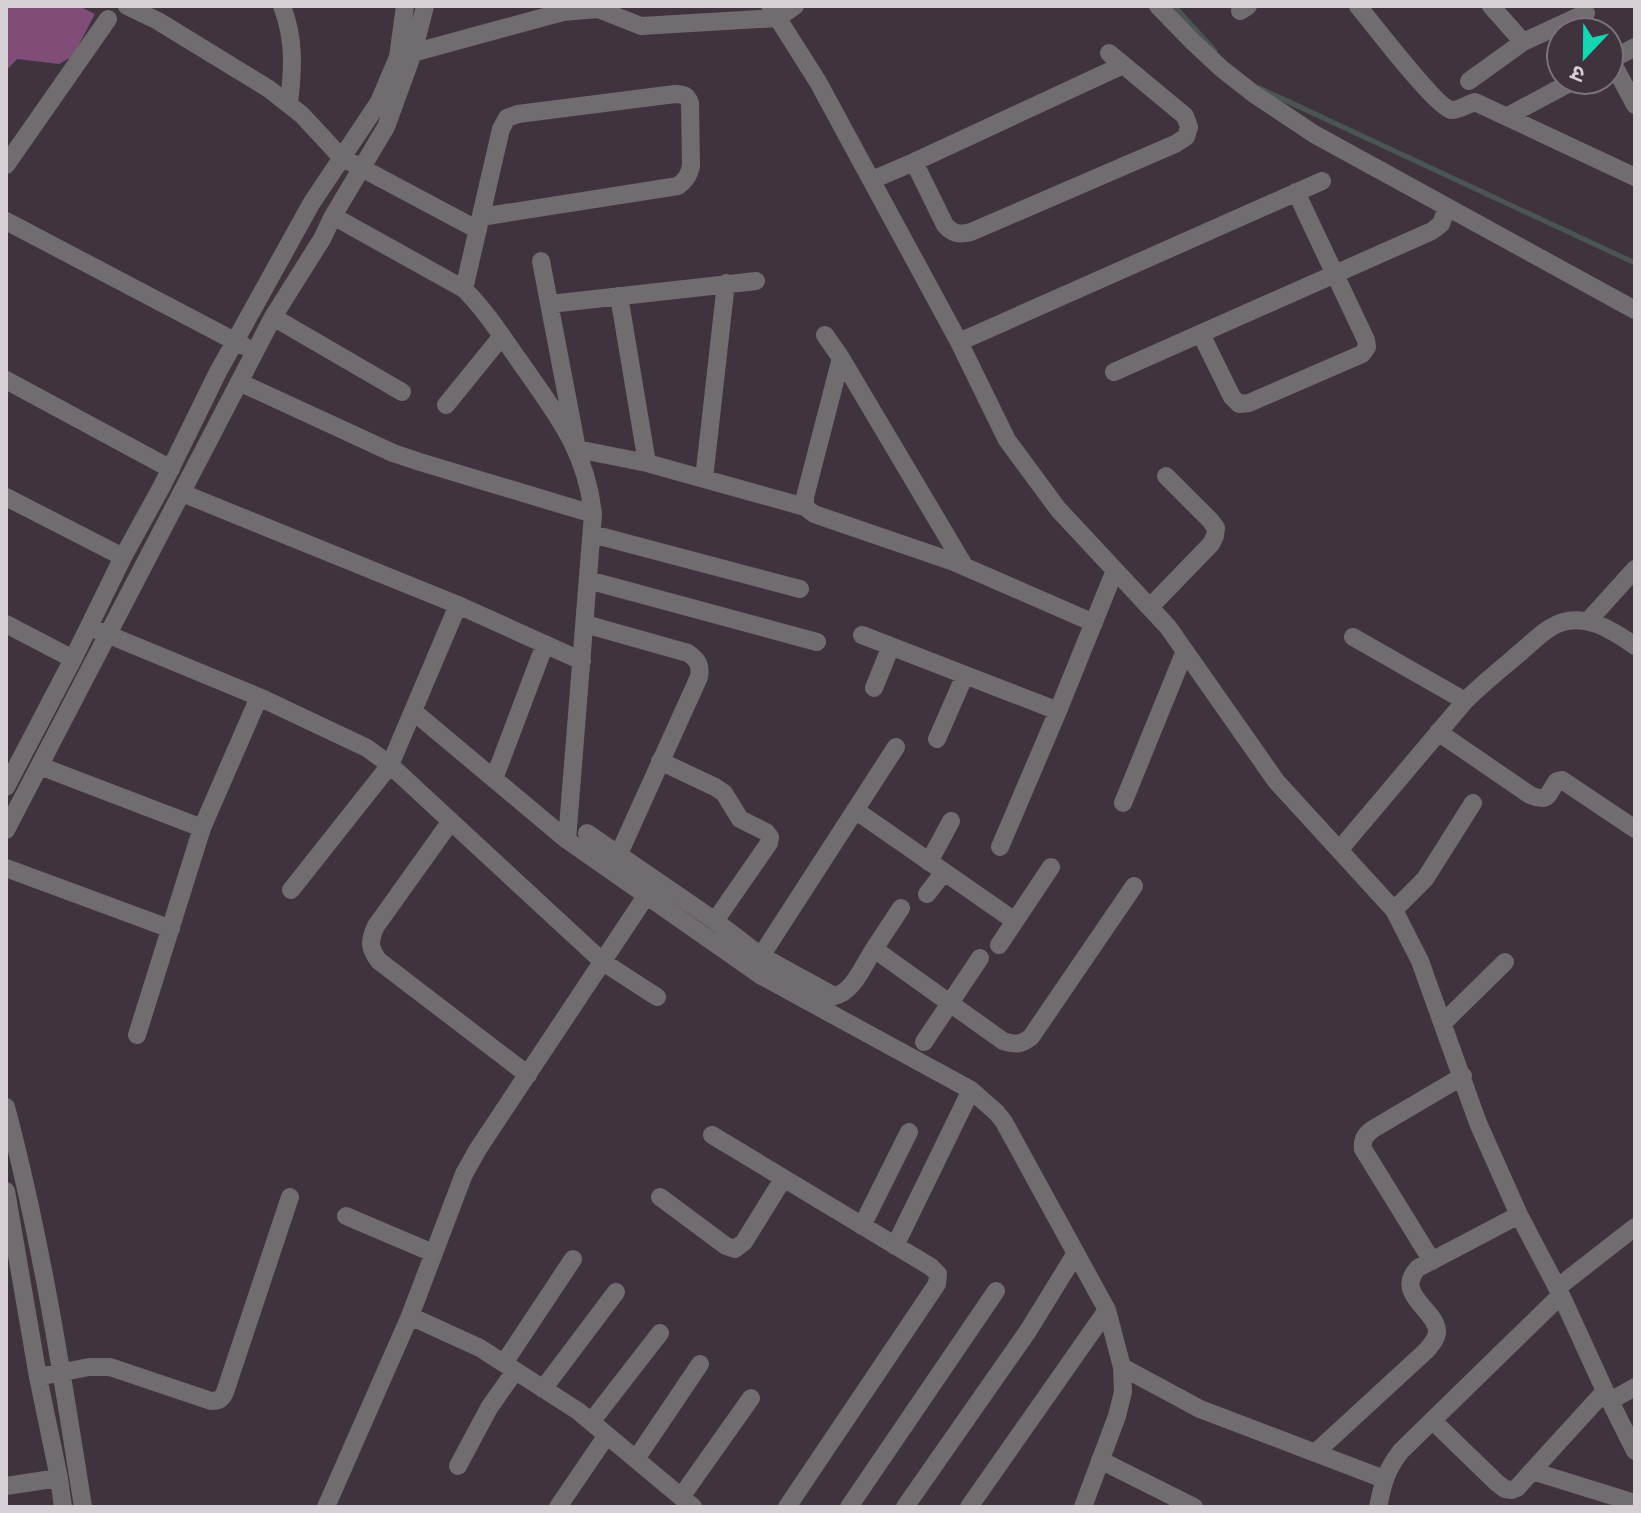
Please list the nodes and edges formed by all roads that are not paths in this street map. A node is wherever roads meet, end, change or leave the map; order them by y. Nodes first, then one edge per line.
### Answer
1 (282, 6) edge
2 (405, 6) edge
3 (425, 6) edge
4 (795, 6) edge
5 (1158, 6) edge
6 (1358, 6) edge
7 (1491, 6) edge
8 (134, 8) edge
9 (774, 12) edge
10 (1586, 13) dead end
11 (108, 19) dead end
12 (1523, 42) junction
13 (405, 55) junction
14 (1469, 81) dead end
15 (1625, 87) edge
16 (1545, 96) edge
17 (289, 104) junction
18 (1635, 105) edge
19 (1508, 116) junction
20 (341, 157) junction
21 (914, 162) junction
22 (6, 165) edge
23 (361, 168) junction
24 (1635, 177) edge
25 (872, 180) junction
26 (1322, 181) dead end
27 (1296, 192) junction
28 (1447, 207) junction
29 (333, 216) junction
30 (6, 221) edge
31 (479, 223) junction
32 (541, 261) dead end
33 (1335, 276) junction
34 (756, 281) dead end
35 (726, 283) junction
36 (464, 289) junction
37 (619, 296) junction
38 (550, 304) junction
39 (1635, 310) edge
40 (273, 317) junction
41 (1201, 334) junction
42 (825, 335) dead end
43 (502, 336) junction
44 (236, 341) junction
45 (959, 342) junction
46 (255, 351) junction
47 (841, 358) junction
48 (1114, 372) dead end
49 (6, 380) edge
50 (239, 382) junction
51 (402, 392) dead end
52 (446, 405) dead end
53 (577, 449) junction
54 (647, 463) junction
55 (171, 469) junction
56 (1166, 476) dead end
57 (704, 479) junction
58 (182, 493) junction
59 (6, 497) edge
60 (805, 507) junction
61 (593, 514) junction
62 (592, 534) junction
63 (123, 557) junction
64 (965, 567) junction
65 (1635, 569) edge
66 (1115, 570) junction
67 (588, 580) junction
68 (800, 589) dead end
69 (458, 605) junction
70 (1150, 607) junction
71 (1588, 621) junction
72 (1094, 623) junction
73 (6, 624) edge
74 (585, 624) junction
75 (88, 627) junction
76 (107, 634) junction
77 (862, 635) dead end
78 (1353, 637) dead end
79 (817, 642) dead end
80 (545, 644) junction
81 (891, 646) junction
82 (1635, 646) edge
83 (1185, 651) junction
84 (73, 659) junction
85 (582, 661) junction
86 (965, 675) junction
87 (874, 688) dead end
88 (259, 697) junction
89 (1465, 701) junction
90 (413, 711) junction
91 (1058, 711) junction
92 (1438, 732) junction
93 (937, 739) dead end
94 (896, 747) dead end
95 (13, 755) edge
96 (660, 761) junction
97 (390, 765) junction
98 (40, 766) junction
99 (494, 779) junction
100 (6, 787) edge
101 (1123, 803) dead end
102 (1473, 803) dead end
103 (855, 810) junction
104 (451, 821) junction
105 (951, 821) dead end
106 (202, 828) junction
107 (1635, 829) edge
108 (6, 830) edge
109 (587, 833) dead end
110 (567, 840) junction
111 (1000, 847) dead end
112 (1340, 849) junction
113 (618, 856) junction
114 (936, 867) junction
115 (1051, 867) dead end
116 (6, 868) edge
117 (1134, 886) dead end
118 (651, 889) junction
119 (291, 890) dead end
120 (927, 894) dead end
121 (901, 908) dead end
122 (1394, 910) junction
123 (715, 921) junction
124 (1015, 921) junction
125 (171, 929) junction
126 (999, 945) dead end
127 (874, 949) junction
128 (761, 956) junction
129 (980, 958) dead end
130 (603, 962) junction
131 (1505, 962) dead end
132 (657, 997) dead end
133 (950, 1003) junction
134 (1443, 1023) junction
135 (137, 1035) dead end
136 (924, 1042) dead end
137 (528, 1075) junction
138 (1463, 1076) junction
139 (971, 1090) junction
140 (6, 1107) edge
141 (909, 1132) dead end
142 (712, 1135) dead end
143 (783, 1179) junction
144 (6, 1191) edge
145 (290, 1197) dead end
146 (660, 1197) dead end
147 (1519, 1215) junction
148 (346, 1216) dead end
149 (862, 1226) junction
150 (1635, 1227) edge
151 (895, 1246) junction
152 (433, 1253) junction
153 (1076, 1253) junction
154 (573, 1259) dead end
155 (1432, 1261) junction
156 (996, 1291) dead end
157 (1559, 1291) junction
158 (616, 1292) dead end
159 (1107, 1310) junction
160 (410, 1316) junction
161 (660, 1333) dead end
162 (700, 1364) dead end
163 (510, 1367) junction
164 (1122, 1367) junction
165 (62, 1373) junction
166 (38, 1377) junction
167 (1635, 1387) edge
168 (543, 1389) junction
169 (1607, 1396) junction
170 (751, 1398) dead end
171 (1433, 1421) junction
172 (591, 1422) junction
173 (607, 1435) junction
174 (1635, 1451) edge
175 (1315, 1453) junction
176 (636, 1459) junction
177 (1100, 1460) junction
178 (458, 1466) dead end
179 (1532, 1471) junction
180 (59, 1478) junction
181 (1384, 1479) junction
182 (6, 1486) edge
183 (1635, 1503) edge
184 (688, 1504) edge
185 (63, 1507) edge
186 (83, 1507) edge
187 (326, 1507) edge
188 (558, 1507) edge
189 (787, 1507) edge
190 (849, 1507) edge
191 (905, 1507) edge
192 (969, 1507) edge
193 (1083, 1507) edge
194 (1194, 1507) edge
195 (1378, 1507) edge

1 - 17 street
2 - 13 street
3 - 13 street
4 - 9 street
5 - 28 street
6 - 19 street
7 - 12 street
8 - 17 street
9 - 13 street
9 - 25 street
10 - 12 street
11 - 22 street
12 - 14 street
13 - 20 street
13 - 23 street
15 - 18 street
16 - 19 street
17 - 20 street
19 - 24 street
20 - 23 street
20 - 44 street
21 - 21 street
21 - 25 street
23 - 29 street
23 - 31 street
25 - 45 street
26 - 27 street
27 - 33 street
27 - 45 street
28 - 33 street
28 - 39 street
29 - 36 street
29 - 40 street
30 - 44 street
31 - 31 street
31 - 36 street
32 - 38 street
33 - 41 street
33 - 41 street
34 - 35 street
35 - 37 street
35 - 57 street
36 - 43 street
37 - 38 street
37 - 54 street
38 - 53 street
40 - 46 street
40 - 51 street
41 - 48 street
42 - 47 street
43 - 52 street
43 - 53 street
44 - 46 street
44 - 55 street
45 - 66 street
46 - 50 street
47 - 60 street
47 - 64 street
49 - 55 street
50 - 58 street
50 - 61 street
53 - 54 street
53 - 61 street
54 - 57 street
55 - 63 street
56 - 70 street
57 - 60 street
58 - 69 street
58 - 76 street
59 - 63 street
60 - 64 street
61 - 62 street
62 - 67 street
62 - 68 street
63 - 75 street
64 - 72 street
65 - 71 street
66 - 70 street
66 - 72 street
67 - 74 street
67 - 79 street
69 - 80 street
69 - 90 street
70 - 83 street
71 - 82 street
71 - 89 street
72 - 91 street
73 - 84 street
74 - 85 street
74 - 96 street
75 - 76 street
75 - 84 street
76 - 88 street
76 - 98 street
77 - 81 street
78 - 89 street
80 - 85 street
80 - 99 street
81 - 86 street
81 - 87 street
83 - 101 street
83 - 112 street
84 - 95 street
85 - 110 street
86 - 91 street
86 - 93 street
88 - 97 street
88 - 106 street
89 - 92 street
90 - 97 street
90 - 99 street
91 - 111 street
92 - 107 street
92 - 112 street
94 - 103 street
95 - 100 street
96 - 113 street
96 - 123 street
97 - 104 street
97 - 119 street
98 - 106 street
98 - 108 street
99 - 110 street
102 - 122 street
103 - 114 street
103 - 128 street
104 - 130 street
104 - 137 street
105 - 114 street
106 - 125 street
109 - 113 street
110 - 118 street
112 - 122 street
113 - 118 street
114 - 120 street
114 - 124 street
115 - 124 street
116 - 125 street
117 - 133 street
118 - 123 street
118 - 130 street
118 - 139 street
121 - 127 street
122 - 134 street
123 - 128 street
124 - 126 street
125 - 135 street
127 - 128 street
127 - 133 street
129 - 133 street
130 - 132 street
130 - 137 street
131 - 134 street
133 - 136 street
134 - 138 street
137 - 152 street
138 - 147 street
138 - 155 street
139 - 151 street
139 - 153 street
140 - 165 street
141 - 149 street
142 - 143 street
143 - 146 street
143 - 149 street
144 - 166 street
145 - 165 street
147 - 155 street
147 - 157 street
148 - 152 street
149 - 151 street
150 - 157 street
151 - 189 street
152 - 160 street
153 - 159 street
153 - 191 street
154 - 163 street
155 - 175 street
156 - 190 street
157 - 169 street
157 - 171 street
158 - 168 street
159 - 164 street
159 - 192 street
160 - 163 street
160 - 187 street
161 - 172 street
162 - 176 street
163 - 168 street
163 - 178 street
164 - 175 street
164 - 177 street
165 - 166 street
165 - 186 street
166 - 180 street
167 - 169 street
168 - 172 street
169 - 174 street
169 - 179 street
170 - 184 street
171 - 179 street
171 - 181 street
172 - 173 street
173 - 176 street
173 - 188 street
175 - 181 street
176 - 184 street
177 - 193 street
177 - 194 street
179 - 183 street
180 - 182 street
180 - 185 street
181 - 195 street

